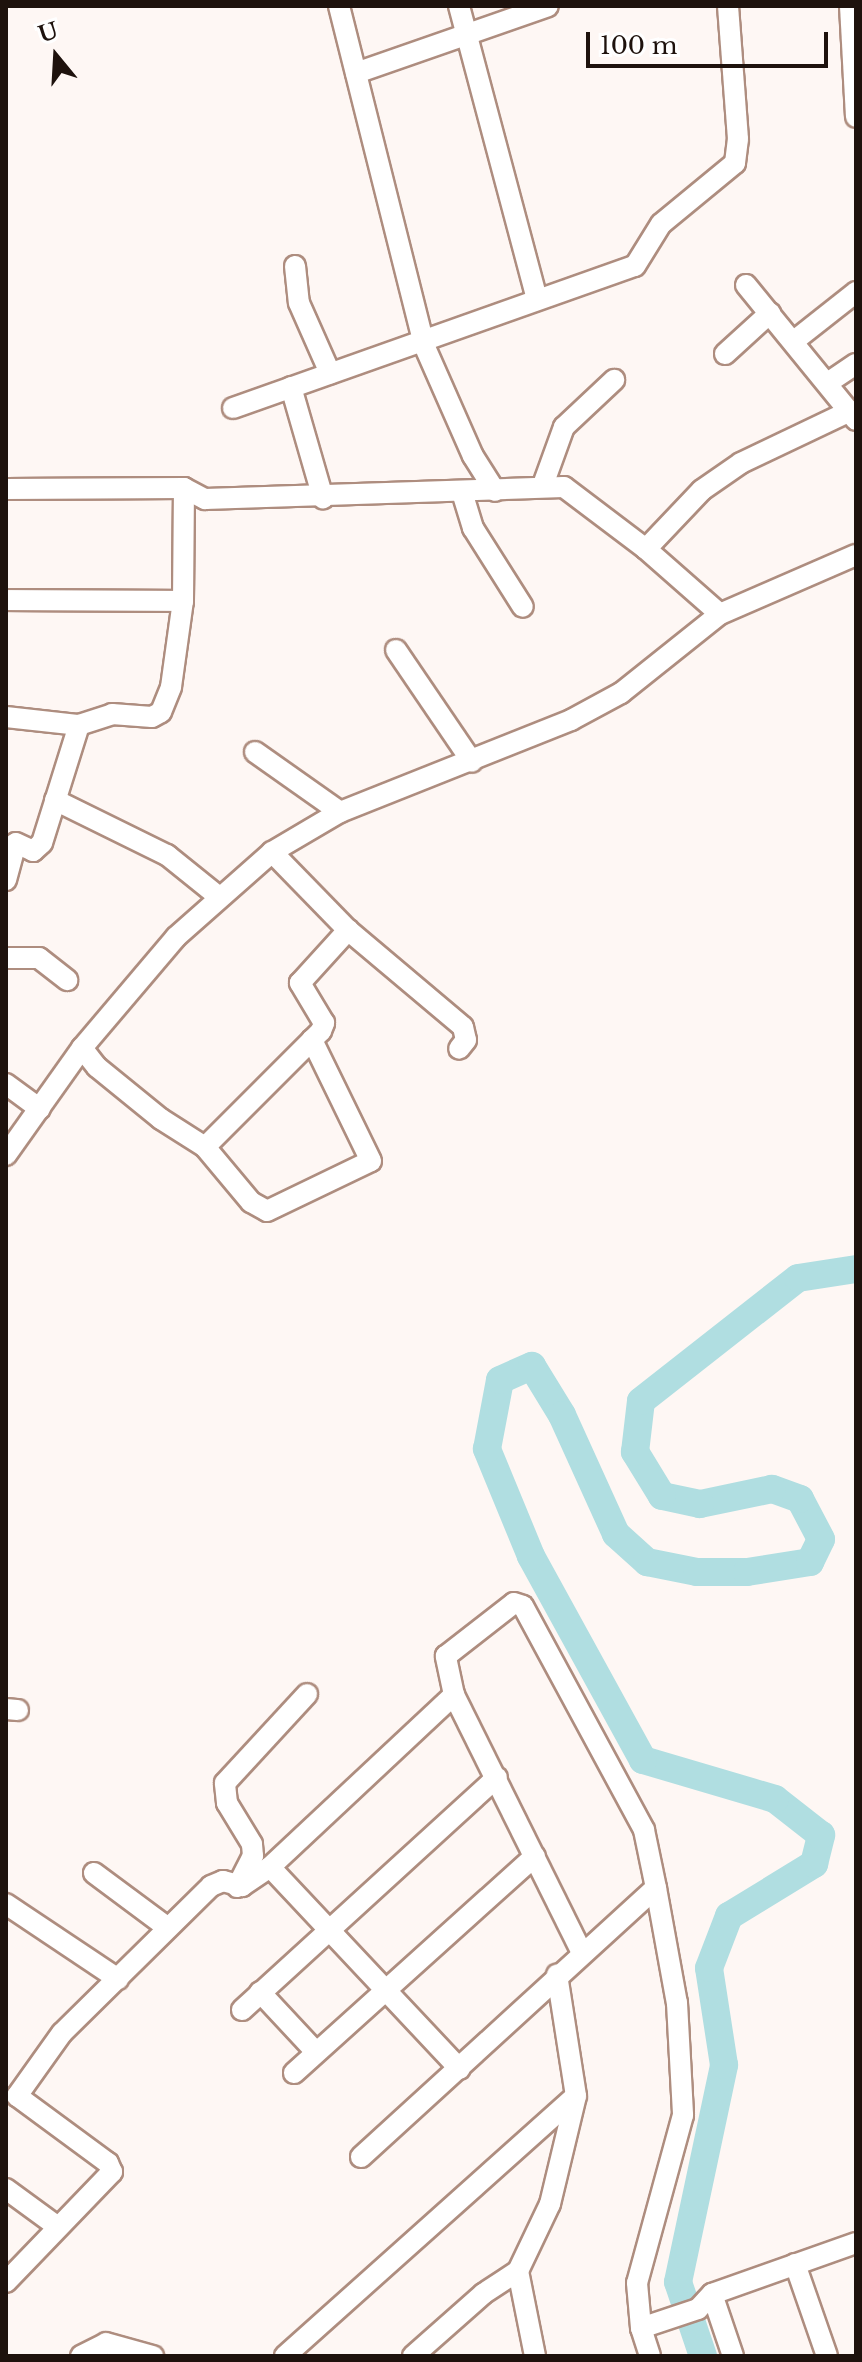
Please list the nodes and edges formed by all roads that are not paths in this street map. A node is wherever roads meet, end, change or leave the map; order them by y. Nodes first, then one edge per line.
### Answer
1 (339, 6) edge
2 (459, 6) edge
3 (548, 6) edge
4 (728, 6) edge
5 (850, 6) edge
6 (470, 33) junction
7 (854, 34) edge
8 (356, 73) junction
9 (856, 117) edge
10 (295, 266) dead end
11 (746, 285) dead end
12 (856, 292) edge
13 (537, 299) junction
14 (770, 313) junction
15 (794, 341) junction
16 (424, 345) junction
17 (725, 354) dead end
18 (856, 364) edge
19 (330, 373) junction
20 (614, 380) dead end
21 (829, 382) junction
22 (291, 387) junction
23 (233, 408) dead end
24 (853, 416) edge
25 (543, 485) junction
26 (184, 488) junction
27 (6, 489) edge
28 (495, 491) junction
29 (462, 492) junction
30 (323, 498) junction
31 (646, 549) junction
32 (856, 555) edge
33 (6, 600) edge
34 (183, 601) junction
35 (523, 607) dead end
36 (720, 614) junction
37 (396, 650) dead end
38 (6, 717) edge
39 (79, 725) junction
40 (255, 752) dead end
41 (472, 762) junction
42 (55, 800) junction
43 (340, 812) junction
44 (11, 842) edge
45 (272, 852) junction
46 (6, 880) edge
47 (219, 897) junction
48 (348, 930) junction
49 (6, 958) edge
50 (67, 980) dead end
51 (312, 1040) junction
52 (82, 1048) junction
53 (459, 1049) dead end
54 (6, 1084) edge
55 (40, 1109) junction
56 (205, 1147) junction
57 (6, 1155) edge
58 (307, 1694) dead end
59 (454, 1695) junction
60 (497, 1777) junction
61 (535, 1856) junction
62 (270, 1867) junction
63 (94, 1873) dead end
64 (237, 1887) junction
65 (656, 1888) junction
66 (6, 1904) edge
67 (168, 1928) junction
68 (329, 1930) junction
69 (581, 1951) junction
70 (557, 1974) junction
71 (118, 1979) junction
72 (386, 1990) junction
73 (260, 1992) junction
74 (242, 2010) dead end
75 (316, 2052) junction
76 (460, 2069) junction
77 (294, 2073) dead end
78 (11, 2092) edge
79 (576, 2096) junction
80 (361, 2157) dead end
81 (6, 2189) edge
82 (58, 2227) junction
83 (856, 2243) edge
84 (795, 2264) junction
85 (518, 2271) junction
86 (6, 2281) edge
87 (712, 2294) junction
88 (641, 2328) junction
89 (81, 2356) edge
90 (153, 2356) edge
91 (285, 2356) edge
92 (413, 2356) edge
93 (535, 2356) edge
94 (650, 2356) edge
95 (733, 2356) edge
96 (827, 2356) edge

1 - 8 street
2 - 6 street
3 - 6 street
4 - 13 street
5 - 7 street
6 - 8 street
6 - 13 street
7 - 9 street
8 - 16 street
10 - 19 street
11 - 14 street
12 - 15 street
13 - 16 street
14 - 15 street
14 - 17 street
15 - 21 street
16 - 19 street
16 - 28 street
18 - 21 street
19 - 22 street
20 - 25 street
21 - 24 street
22 - 23 street
22 - 30 street
24 - 31 street
25 - 28 street
25 - 31 street
26 - 27 street
26 - 30 street
26 - 34 street
28 - 29 street
29 - 30 street
29 - 35 street
31 - 36 street
32 - 36 street
33 - 34 street
34 - 39 street
36 - 41 street
37 - 41 street
38 - 39 street
39 - 42 street
40 - 43 street
41 - 43 street
42 - 44 street
42 - 47 street
43 - 45 street
44 - 46 street
45 - 47 street
45 - 48 street
47 - 52 street
48 - 51 street
48 - 53 street
49 - 50 street
51 - 56 street
51 - 56 street
52 - 55 street
52 - 56 street
54 - 55 street
55 - 57 street
58 - 64 street
59 - 60 street
59 - 62 street
59 - 65 street
60 - 61 street
60 - 68 street
61 - 69 street
61 - 72 street
62 - 64 street
62 - 68 street
63 - 67 street
64 - 67 street
65 - 69 street
65 - 88 street
66 - 71 street
67 - 71 street
68 - 72 street
68 - 73 street
69 - 70 street
70 - 76 street
70 - 79 street
71 - 78 street
72 - 75 street
72 - 76 street
73 - 74 street
73 - 75 street
75 - 77 street
76 - 80 street
78 - 82 street
79 - 85 street
79 - 91 street
81 - 82 street
82 - 86 street
83 - 84 street
84 - 87 street
84 - 96 street
85 - 92 street
85 - 93 street
87 - 88 street
87 - 95 street
88 - 94 street
89 - 90 street

